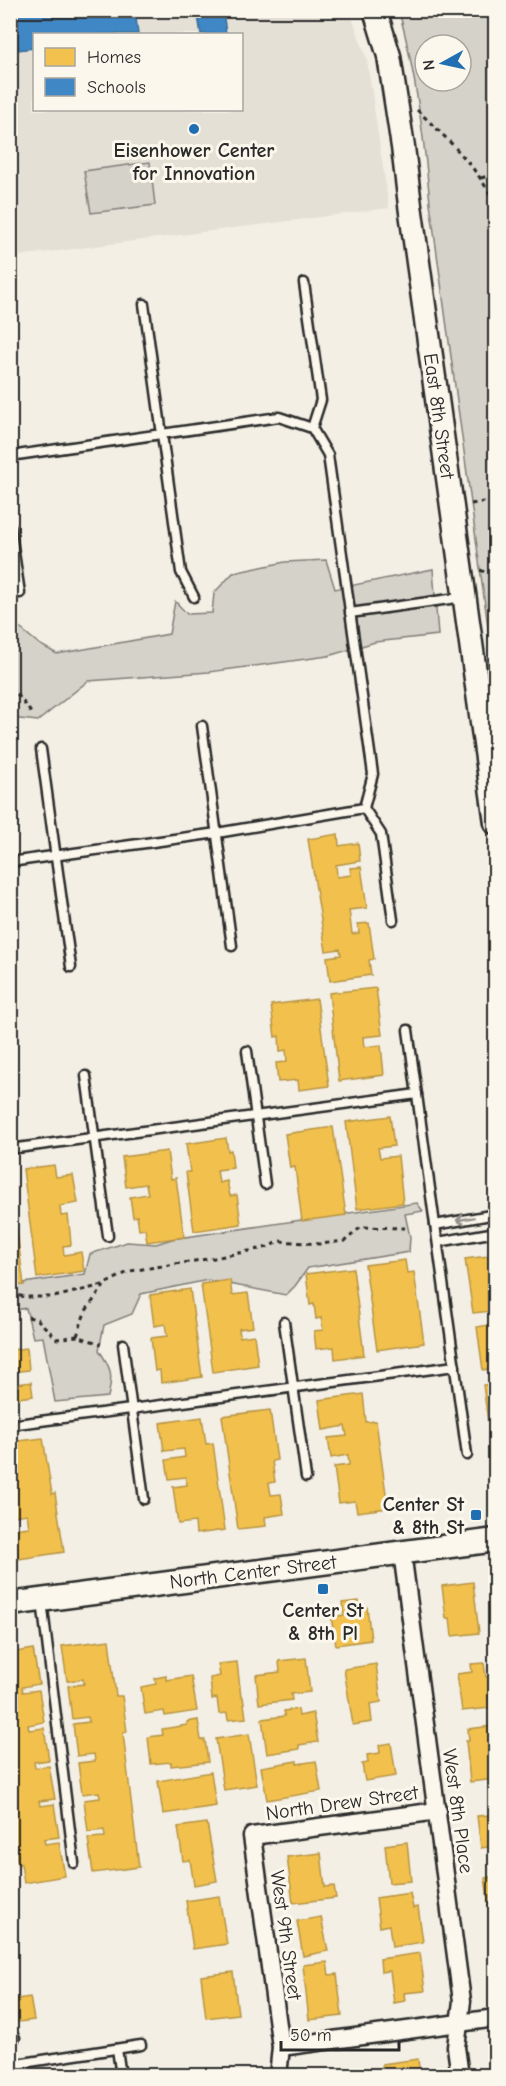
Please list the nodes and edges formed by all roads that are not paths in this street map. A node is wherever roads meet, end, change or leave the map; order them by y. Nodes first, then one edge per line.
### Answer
1 (375, 10) edge
2 (304, 283) dead end
3 (144, 304) dead end
4 (312, 428) junction
5 (162, 434) junction
6 (10, 456) edge
7 (10, 526) edge
8 (20, 592) dead end
9 (465, 596) junction
10 (194, 597) dead end
11 (350, 613) junction
12 (202, 726) dead end
13 (41, 749) dead end
14 (363, 808) junction
15 (495, 823) edge
16 (217, 833) junction
17 (56, 855) junction
18 (10, 862) edge
19 (393, 920) dead end
20 (232, 946) dead end
21 (71, 968) dead end
22 (408, 1030) dead end
23 (247, 1051) dead end
24 (86, 1076) dead end
25 (417, 1094) junction
26 (256, 1116) junction
27 (94, 1138) junction
28 (10, 1149) edge
29 (265, 1184) dead end
30 (495, 1214) edge
31 (435, 1225) junction
32 (495, 1232) edge
33 (108, 1236) dead end
34 (438, 1242) junction
35 (284, 1322) dead end
36 (123, 1344) dead end
37 (455, 1366) junction
38 (293, 1388) junction
39 (132, 1409) junction
40 (10, 1425) edge
41 (467, 1455) dead end
42 (306, 1477) dead end
43 (144, 1499) dead end
44 (495, 1540) edge
45 (402, 1552) junction
46 (42, 1600) junction
47 (10, 1604) edge
48 (438, 1811) junction
49 (252, 1836) joint
50 (74, 1863) dead end
51 (495, 2018) edge
52 (458, 2023) junction
53 (141, 2045) dead end
54 (281, 2047) junction
55 (117, 2049) junction
56 (15, 2064) edge
57 (21, 2076) edge
58 (121, 2076) edge
59 (278, 2076) edge
60 (460, 2076) edge

1 - 9 street, East 8th Street
2 - 4 lane
3 - 5 lane
4 - 5 lane
4 - 11 lane
5 - 6 lane
5 - 10 lane
7 - 8 lane
9 - 11 lane
9 - 15 street, East 8th Street
11 - 14 lane
12 - 16 lane
13 - 17 lane
14 - 16 lane
14 - 19 lane
16 - 17 lane
16 - 20 lane
17 - 18 lane
17 - 21 lane
22 - 25 lane
23 - 26 lane
24 - 27 lane
25 - 26 lane
25 - 31 lane
26 - 27 lane
26 - 29 lane
27 - 28 lane
27 - 33 lane
30 -> 31 lane
31 - 34 lane
32 - 34 lane
34 - 37 lane
35 - 38 lane
36 - 39 lane
37 - 38 lane
37 - 41 lane
38 - 39 lane
38 - 42 lane
39 - 40 lane
39 - 43 lane
44 - 45 street, North Center Street
45 - 46 street, North Center Street
45 - 48 street, West 8th Place
46 - 47 street, North Center Street
46 - 50 lane
48 - 49 street, North Drew Street
48 - 52 street, West 8th Place
49 - 54 street, West 9th Street
51 - 52 street
52 - 54 street
52 - 60 street, West 8th Place
53 - 55 lane
54 - 59 street, West 9th Street
55 - 56 lane
55 - 58 lane
56 - 57 lane

